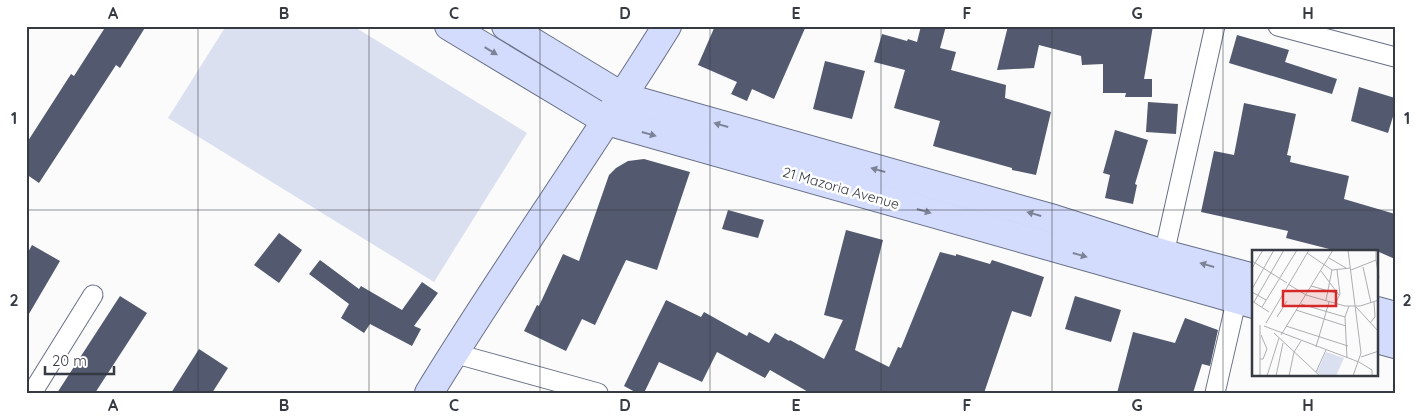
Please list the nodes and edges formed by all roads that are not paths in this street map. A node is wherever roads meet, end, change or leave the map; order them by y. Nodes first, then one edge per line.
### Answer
1 (449, 26) edge
2 (506, 26) edge
3 (667, 26) edge
4 (1215, 26) edge
5 (1278, 26) edge
6 (1395, 57) edge
7 (623, 98) junction
8 (607, 121) junction
9 (1164, 254) junction
10 (1247, 290) edge
11 (93, 295) dead end
12 (1378, 311) edge
13 (1395, 316) edge
14 (1378, 339) edge
15 (1395, 344) edge
16 (453, 353) junction
17 (32, 393) edge
18 (429, 393) edge
19 (598, 393) edge
20 (1215, 393) edge

1 -> 8 main road, 21 Mazoria Avenue
2 - 7 main road, 21 Mazoria Avenue
3 - 7 main road
4 - 9 street
5 - 6 street
7 - 8 main road
9 -> 7 main road, 21 Mazoria Avenue
8 -> 10 main road, 21 Mazoria Avenue
8 - 16 main road
10 -> 9 main road, 21 Mazoria Avenue
10 - 20 street
11 - 17 street
12 - 13 main road
14 - 15 main road
16 - 18 main road
16 - 19 street

